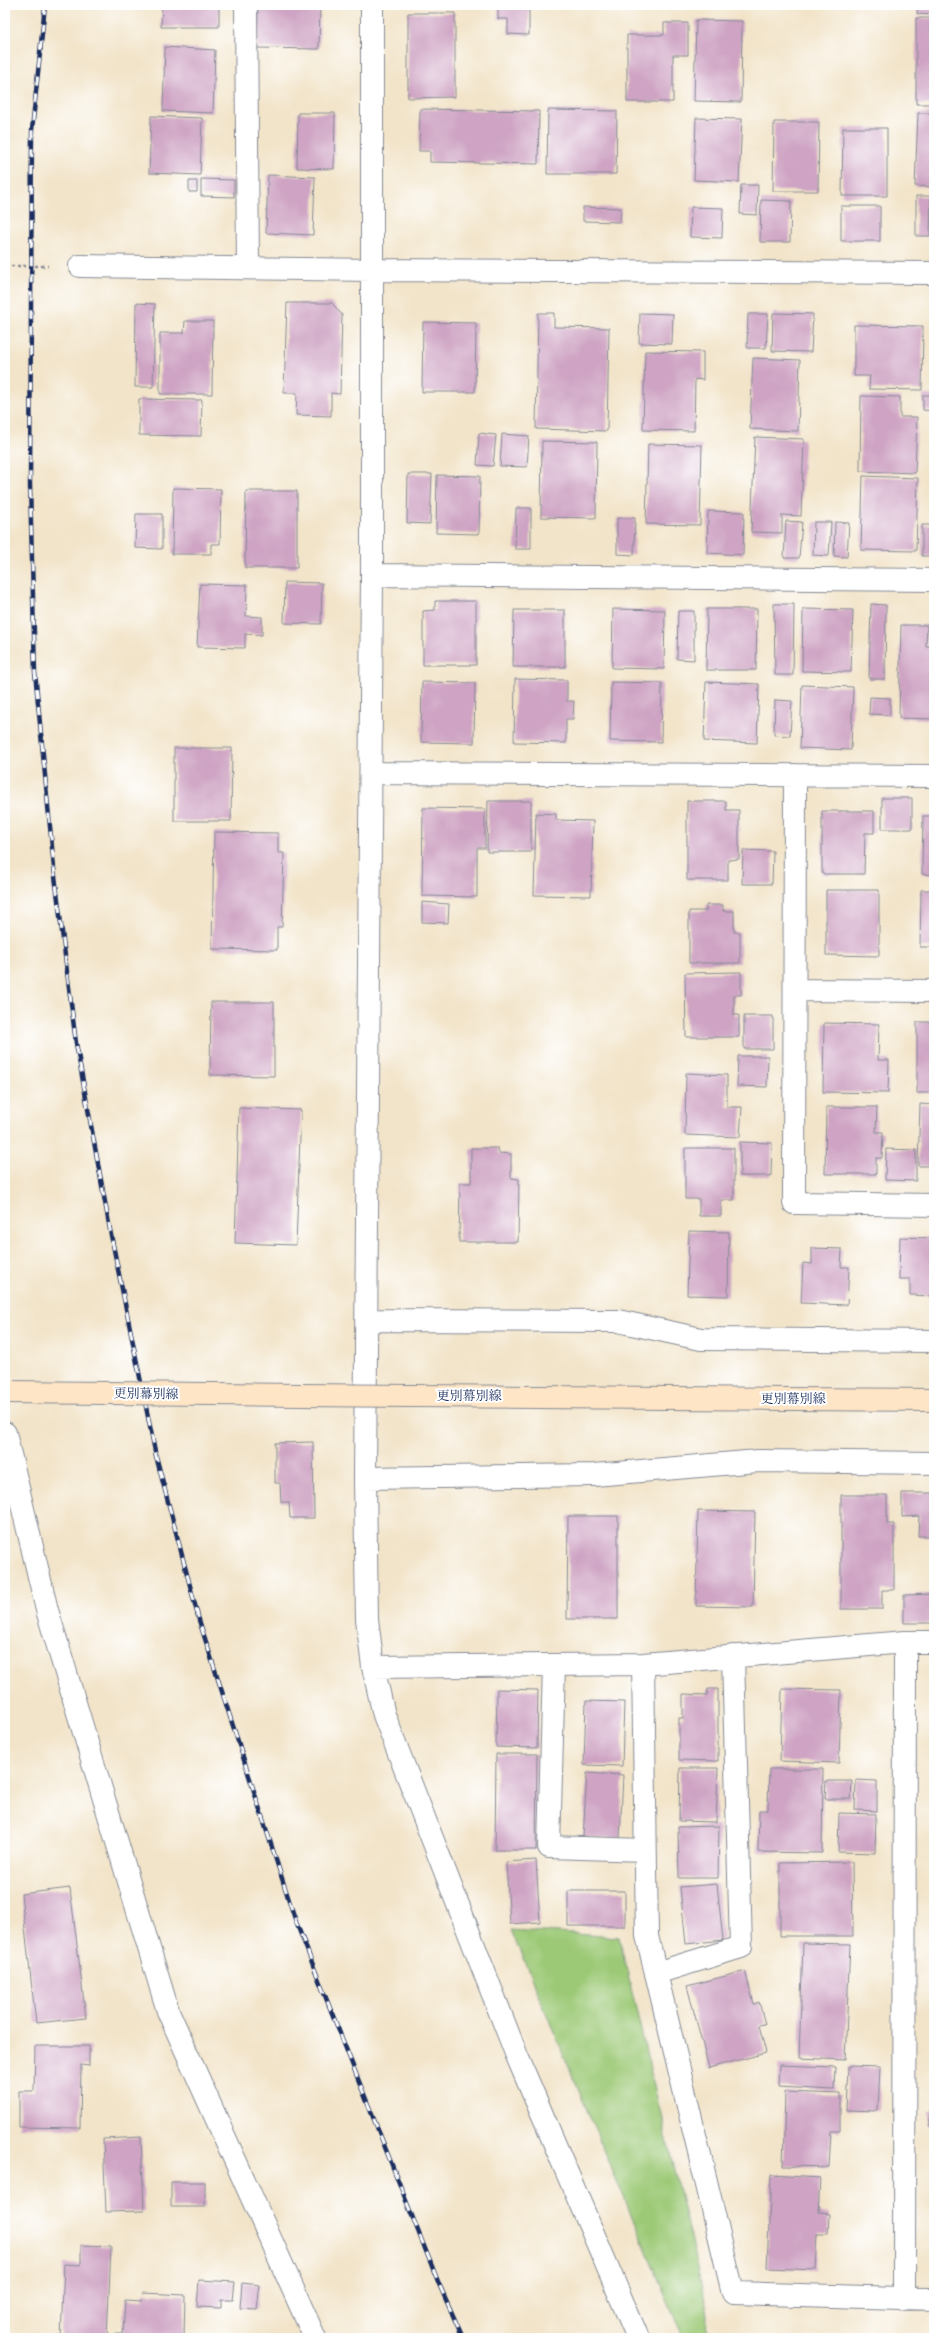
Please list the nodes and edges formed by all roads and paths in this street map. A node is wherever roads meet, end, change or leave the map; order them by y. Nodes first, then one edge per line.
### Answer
1 (246, 5) edge
2 (372, 5) edge
3 (5, 266) edge
4 (80, 266) joint
5 (248, 268) junction
6 (372, 270) junction
7 (934, 273) edge
8 (372, 575) junction
9 (934, 580) edge
10 (371, 773) junction
11 (795, 775) junction
12 (934, 776) edge
13 (795, 990) junction
14 (934, 991) edge
15 (934, 1205) edge
16 (367, 1320) junction
17 (934, 1341) edge
18 (5, 1392) edge
19 (934, 1400) edge
20 (5, 1433) edge
21 (934, 1463) edge
22 (9, 1470) edge
23 (365, 1478) junction
24 (905, 1642) junction
25 (934, 1642) edge
26 (733, 1656) junction
27 (644, 1664) junction
28 (554, 1665) junction
29 (373, 1667) junction
30 (645, 1850) junction
31 (656, 1973) junction
32 (904, 2299) junction
33 (934, 2299) edge
34 (315, 2338) edge
35 (638, 2338) edge

1 - 5 street
2 - 6 street
3 - 4 path
4 - 5 street
5 - 6 street
6 - 7 street
6 - 8 street
8 - 9 street
8 - 10 street
10 - 11 street
10 - 16 street
11 - 12 street
11 - 13 street
13 - 14 street
13 - 15 street
16 - 17 street
16 - 23 street
18 - 19 main road, 更別幕別線, bridge
20 - 22 street
21 - 23 street
22 - 34 street
23 - 29 street
24 - 25 street
24 - 26 street
24 - 32 street
26 - 27 street
26 - 31 street
27 - 28 street
27 - 30 street
28 - 29 street
28 - 30 street
29 - 35 street
30 - 31 street
31 - 32 street
32 - 33 street

